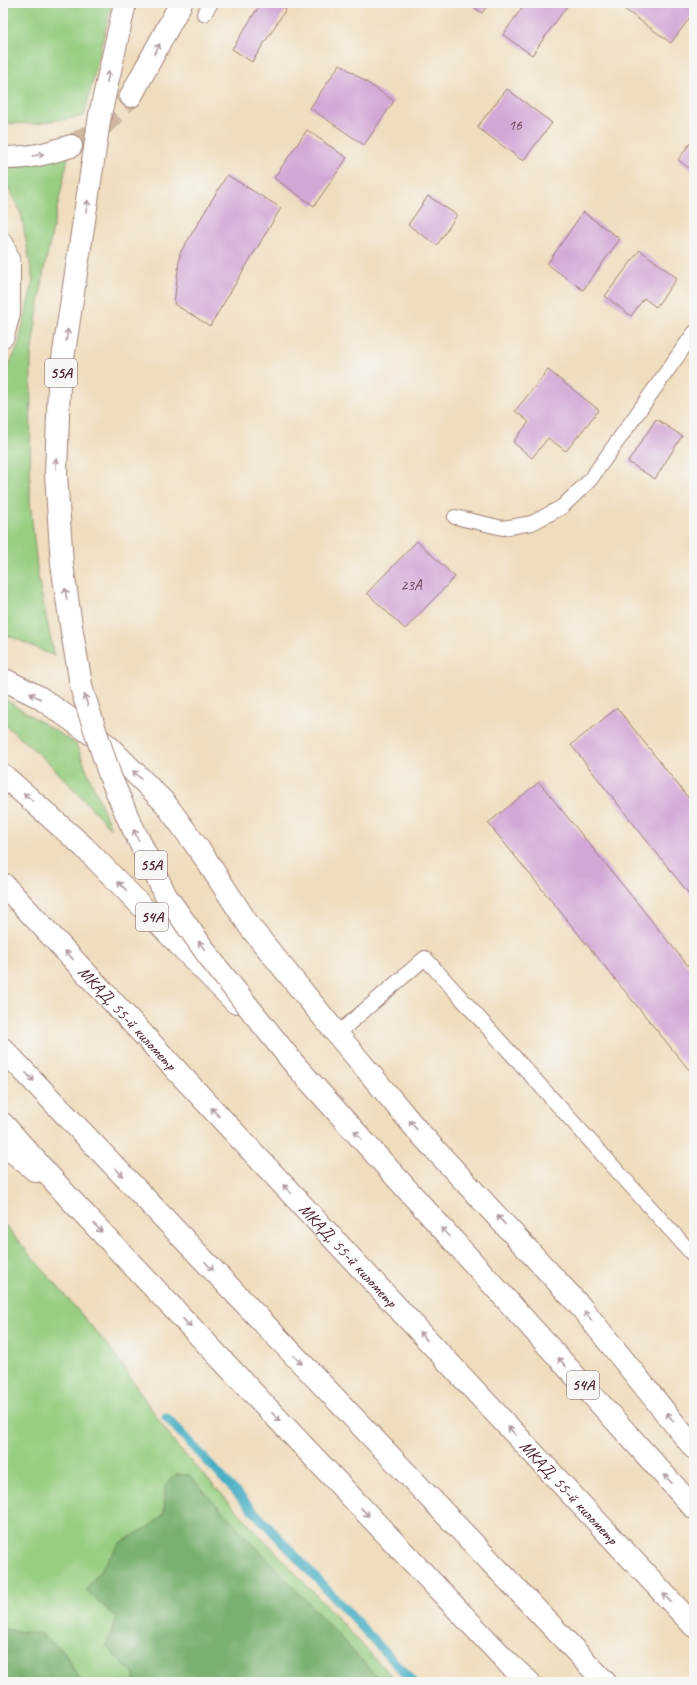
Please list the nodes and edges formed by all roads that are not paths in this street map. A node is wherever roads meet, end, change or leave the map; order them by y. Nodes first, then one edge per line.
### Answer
1 (125, 3) edge
2 (181, 3) edge
3 (131, 96) tunnel mouth
4 (71, 146) tunnel mouth
5 (3, 158) edge
6 (3, 245) edge
7 (694, 333) edge
8 (3, 336) edge
9 (455, 517) dead end
10 (3, 679) edge
11 (3, 775) edge
12 (3, 884) edge
13 (337, 1034) junction
14 (3, 1049) edge
15 (295, 1065) junction
16 (3, 1124) edge
17 (3, 1144) edge
18 (71, 1200) junction
19 (694, 1256) edge
20 (694, 1448) edge
21 (694, 1508) edge
22 (694, 1626) edge
23 (529, 1682) edge
24 (604, 1682) edge

15 -> 1 main road, 55А, bridge
3 -> 2 main road
5 -> 4 main road
6 - 8 main road
7 - 9 lane
13 -> 10 main road
15 -> 11 main road, 54А, bridge
22 -> 12 main road, МКАД, 55-й километр
13 - 19 lane
20 -> 13 main road
14 -> 24 main road
21 -> 15 main road, 54А
16 - 18 main road
17 - 18 main road
18 -> 23 main road

